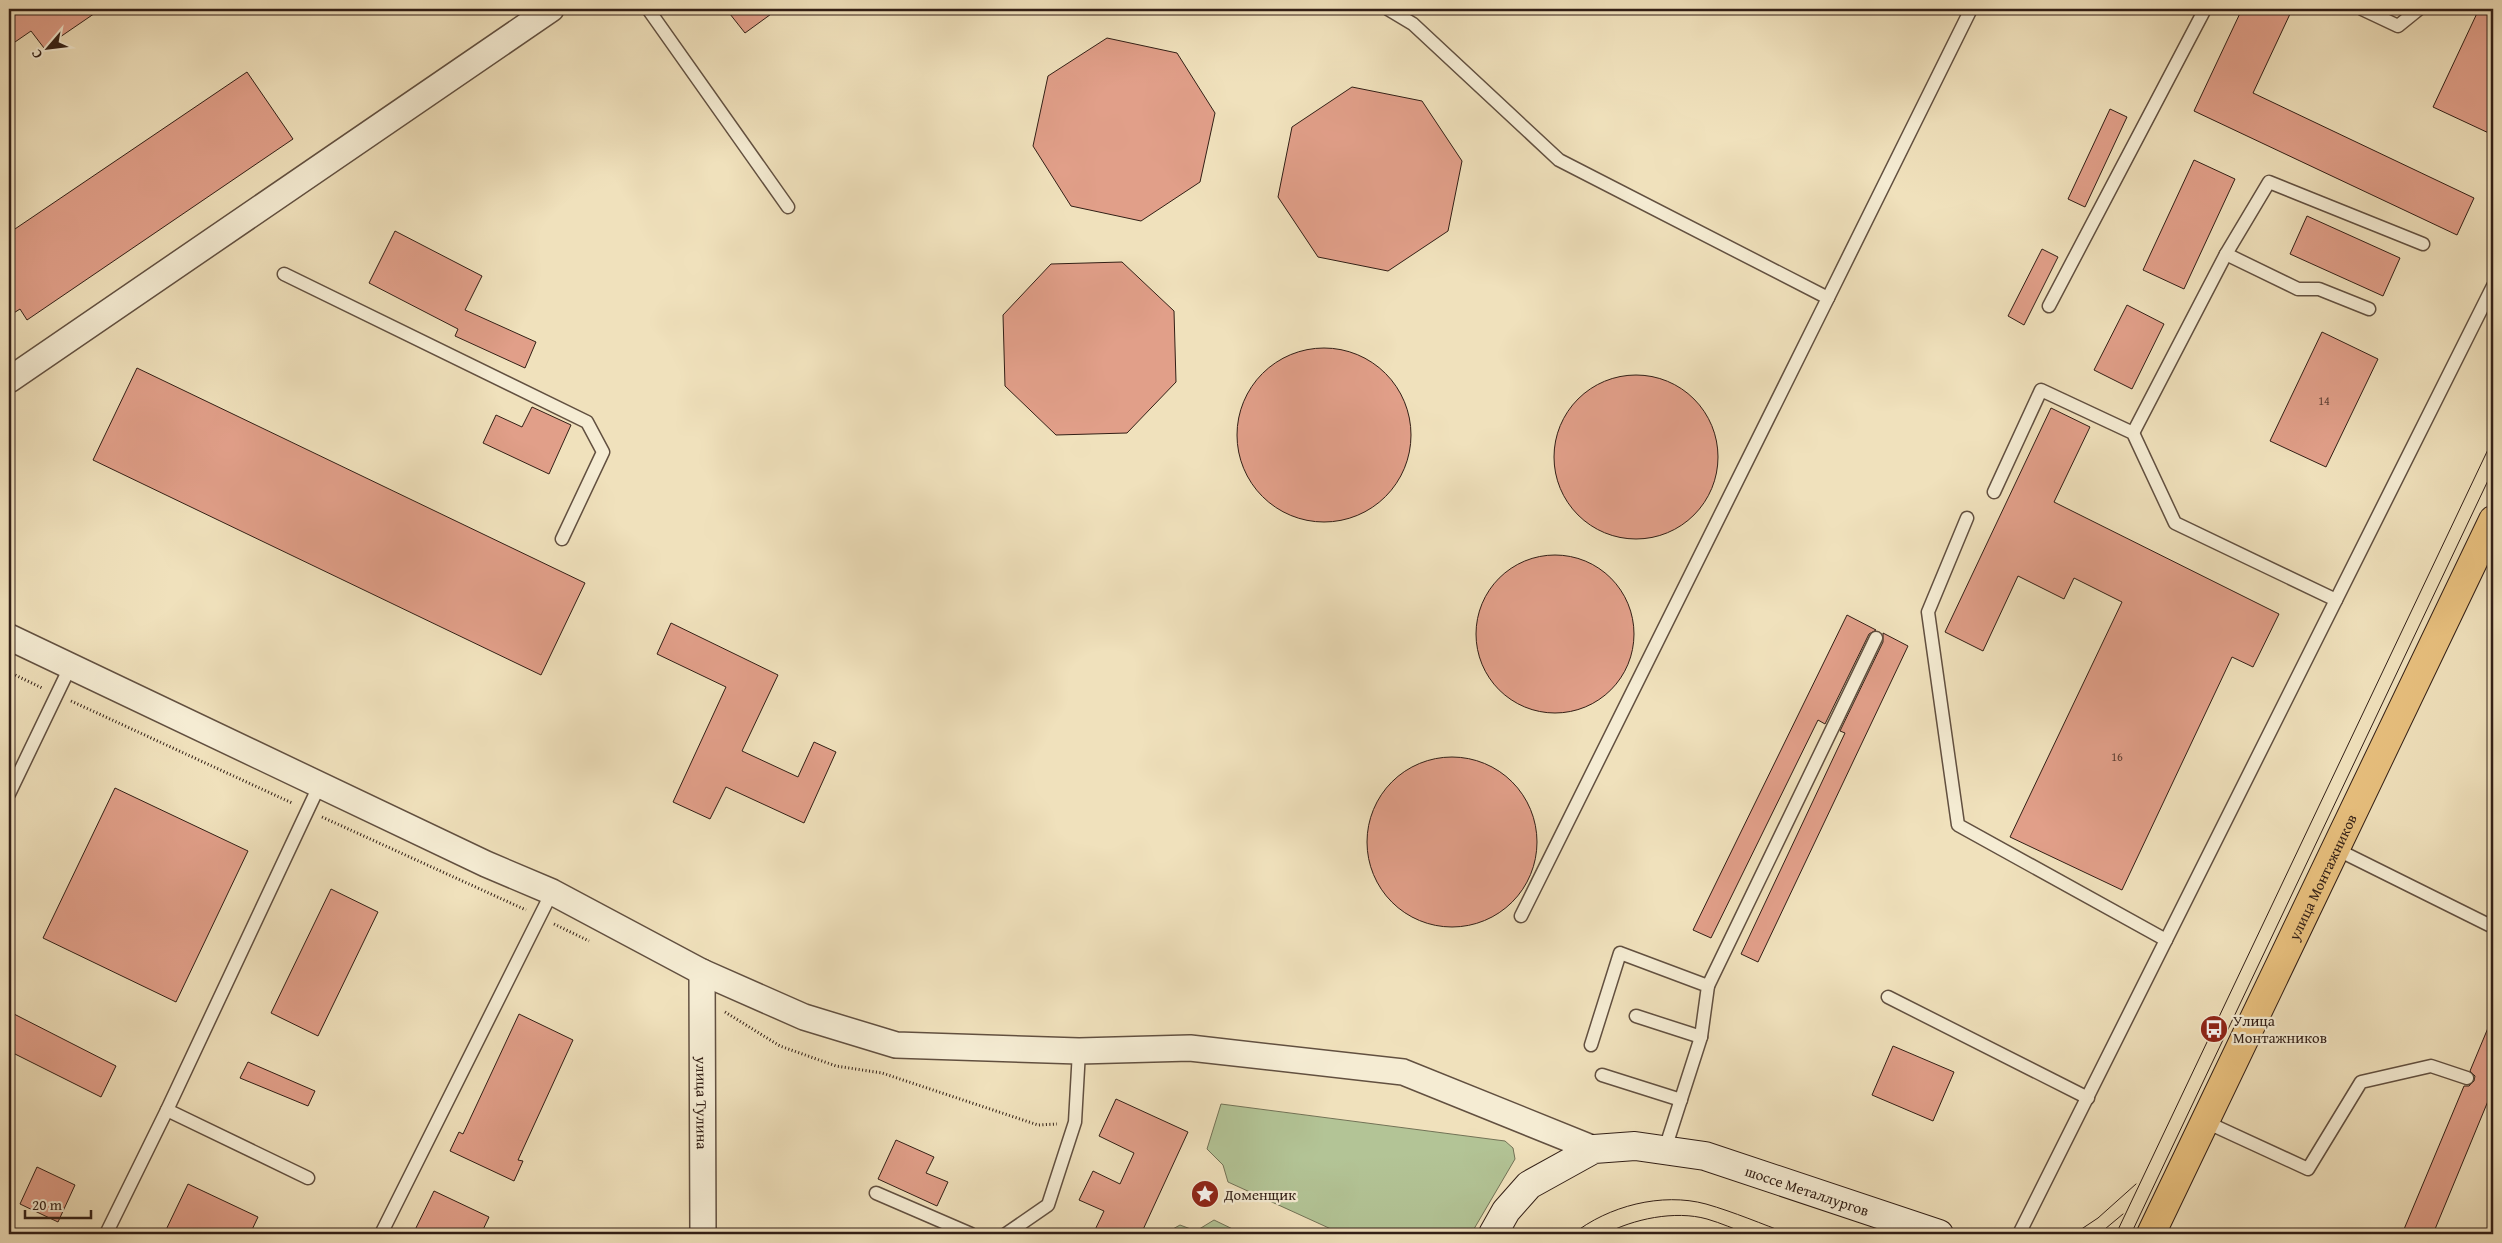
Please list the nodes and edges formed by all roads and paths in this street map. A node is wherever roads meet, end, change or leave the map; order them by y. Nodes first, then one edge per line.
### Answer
1 (551, 9) edge
2 (648, 9) edge
3 (1388, 9) edge
4 (1971, 9) edge
5 (2205, 9) edge
6 (2362, 9) edge
7 (2419, 9) edge
8 (788, 207) dead end
9 (2423, 244) dead end
10 (2226, 254) junction
11 (284, 274) dead end
12 (2493, 286) edge
13 (1828, 298) junction
14 (2049, 306) dead end
15 (2369, 309) dead end
16 (9, 380) edge
17 (2133, 433) junction
18 (1994, 492) dead end
19 (1967, 518) dead end
20 (2493, 520) edge
21 (562, 538) dead end
22 (2336, 600) junction
23 (9, 637) edge
24 (1876, 638) dead end
25 (71, 666) junction
26 (320, 784) junction
27 (9, 794) edge
28 (2336, 849) junction
29 (552, 892) junction
30 (1521, 916) dead end
31 (2493, 927) edge
32 (2166, 940) junction
33 (702, 972) junction
34 (1708, 986) junction
35 (1888, 997) dead end
36 (1636, 1016) dead end
37 (1701, 1037) junction
38 (1591, 1044) dead end
39 (1079, 1051) junction
40 (1602, 1075) dead end
41 (2467, 1078) dead end
42 (2088, 1098) junction
43 (1681, 1100) junction
44 (167, 1110) junction
45 (2206, 1122) junction
46 (1594, 1149) junction
47 (1665, 1149) junction
48 (308, 1178) dead end
49 (876, 1193) dead end
50 (106, 1234) edge
51 (381, 1234) edge
52 (703, 1234) edge
53 (971, 1234) edge
54 (1006, 1234) edge
55 (1493, 1234) edge
56 (1939, 1234) edge
57 (2019, 1234) edge
58 (2151, 1234) edge

1 - 16 street
2 - 8 lane
3 - 13 lane
4 - 13 lane
5 - 14 lane
6 - 7 lane
9 - 10 lane
10 - 15 lane
10 - 17 lane
11 - 21 lane
12 - 22 lane
13 - 30 lane
17 - 18 lane
17 - 22 lane
19 - 32 lane
20 - 28 main road, улица Монтажников
22 - 32 lane
23 - 25 street
24 - 34 lane
25 - 26 street
25 - 27 lane
26 - 29 street
26 - 44 lane
28 - 31 lane
28 - 45 main road, улица Монтажников
29 - 33 street
29 - 51 lane
32 - 42 lane
33 - 39 street
33 - 52 street, улица Тулина
34 - 37 lane
34 - 38 lane
35 - 42 lane
36 - 37 lane
37 - 43 lane
39 - 46 street
39 - 54 lane
40 - 43 lane
41 - 45 lane
42 - 57 lane
43 - 47 lane
44 - 48 lane
44 - 50 lane
45 - 58 main road, улица Монтажников
46 - 47 main road, шоссе Металлургов
46 - 55 main road
47 - 56 main road, шоссе Металлургов
49 - 53 lane

